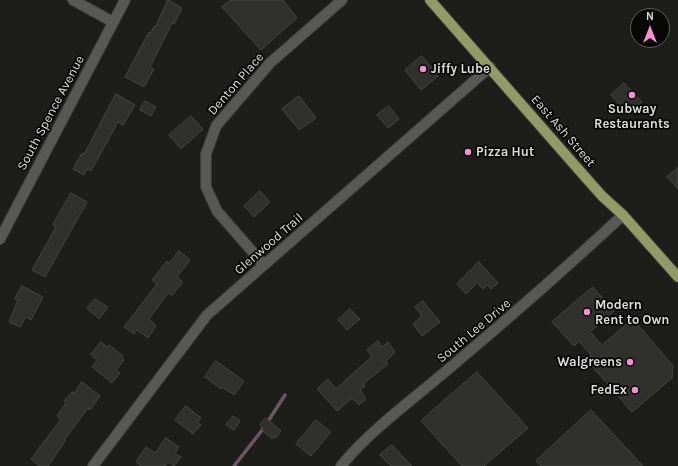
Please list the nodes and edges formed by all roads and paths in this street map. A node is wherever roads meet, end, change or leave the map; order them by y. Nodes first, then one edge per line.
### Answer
1 (73, 0) edge
2 (125, 0) edge
3 (342, 0) edge
4 (430, 0) edge
5 (113, 22) junction
6 (490, 67) junction
7 (623, 215) junction
8 (0, 239) edge
9 (264, 265) junction
10 (678, 277) edge
11 (93, 466) edge
12 (342, 466) edge

1 - 5 street
2 - 5 street, South Spence Avenue
3 - 9 street, Denton Place
4 - 6 main road, East Ash Street
5 - 8 street, South Spence Avenue
6 - 7 main road, East Ash Street
6 - 9 street, Glenwood Trail
7 - 10 main road, East Ash Street
7 - 12 street, South Lee Drive
9 - 11 street, Glenwood Trail

